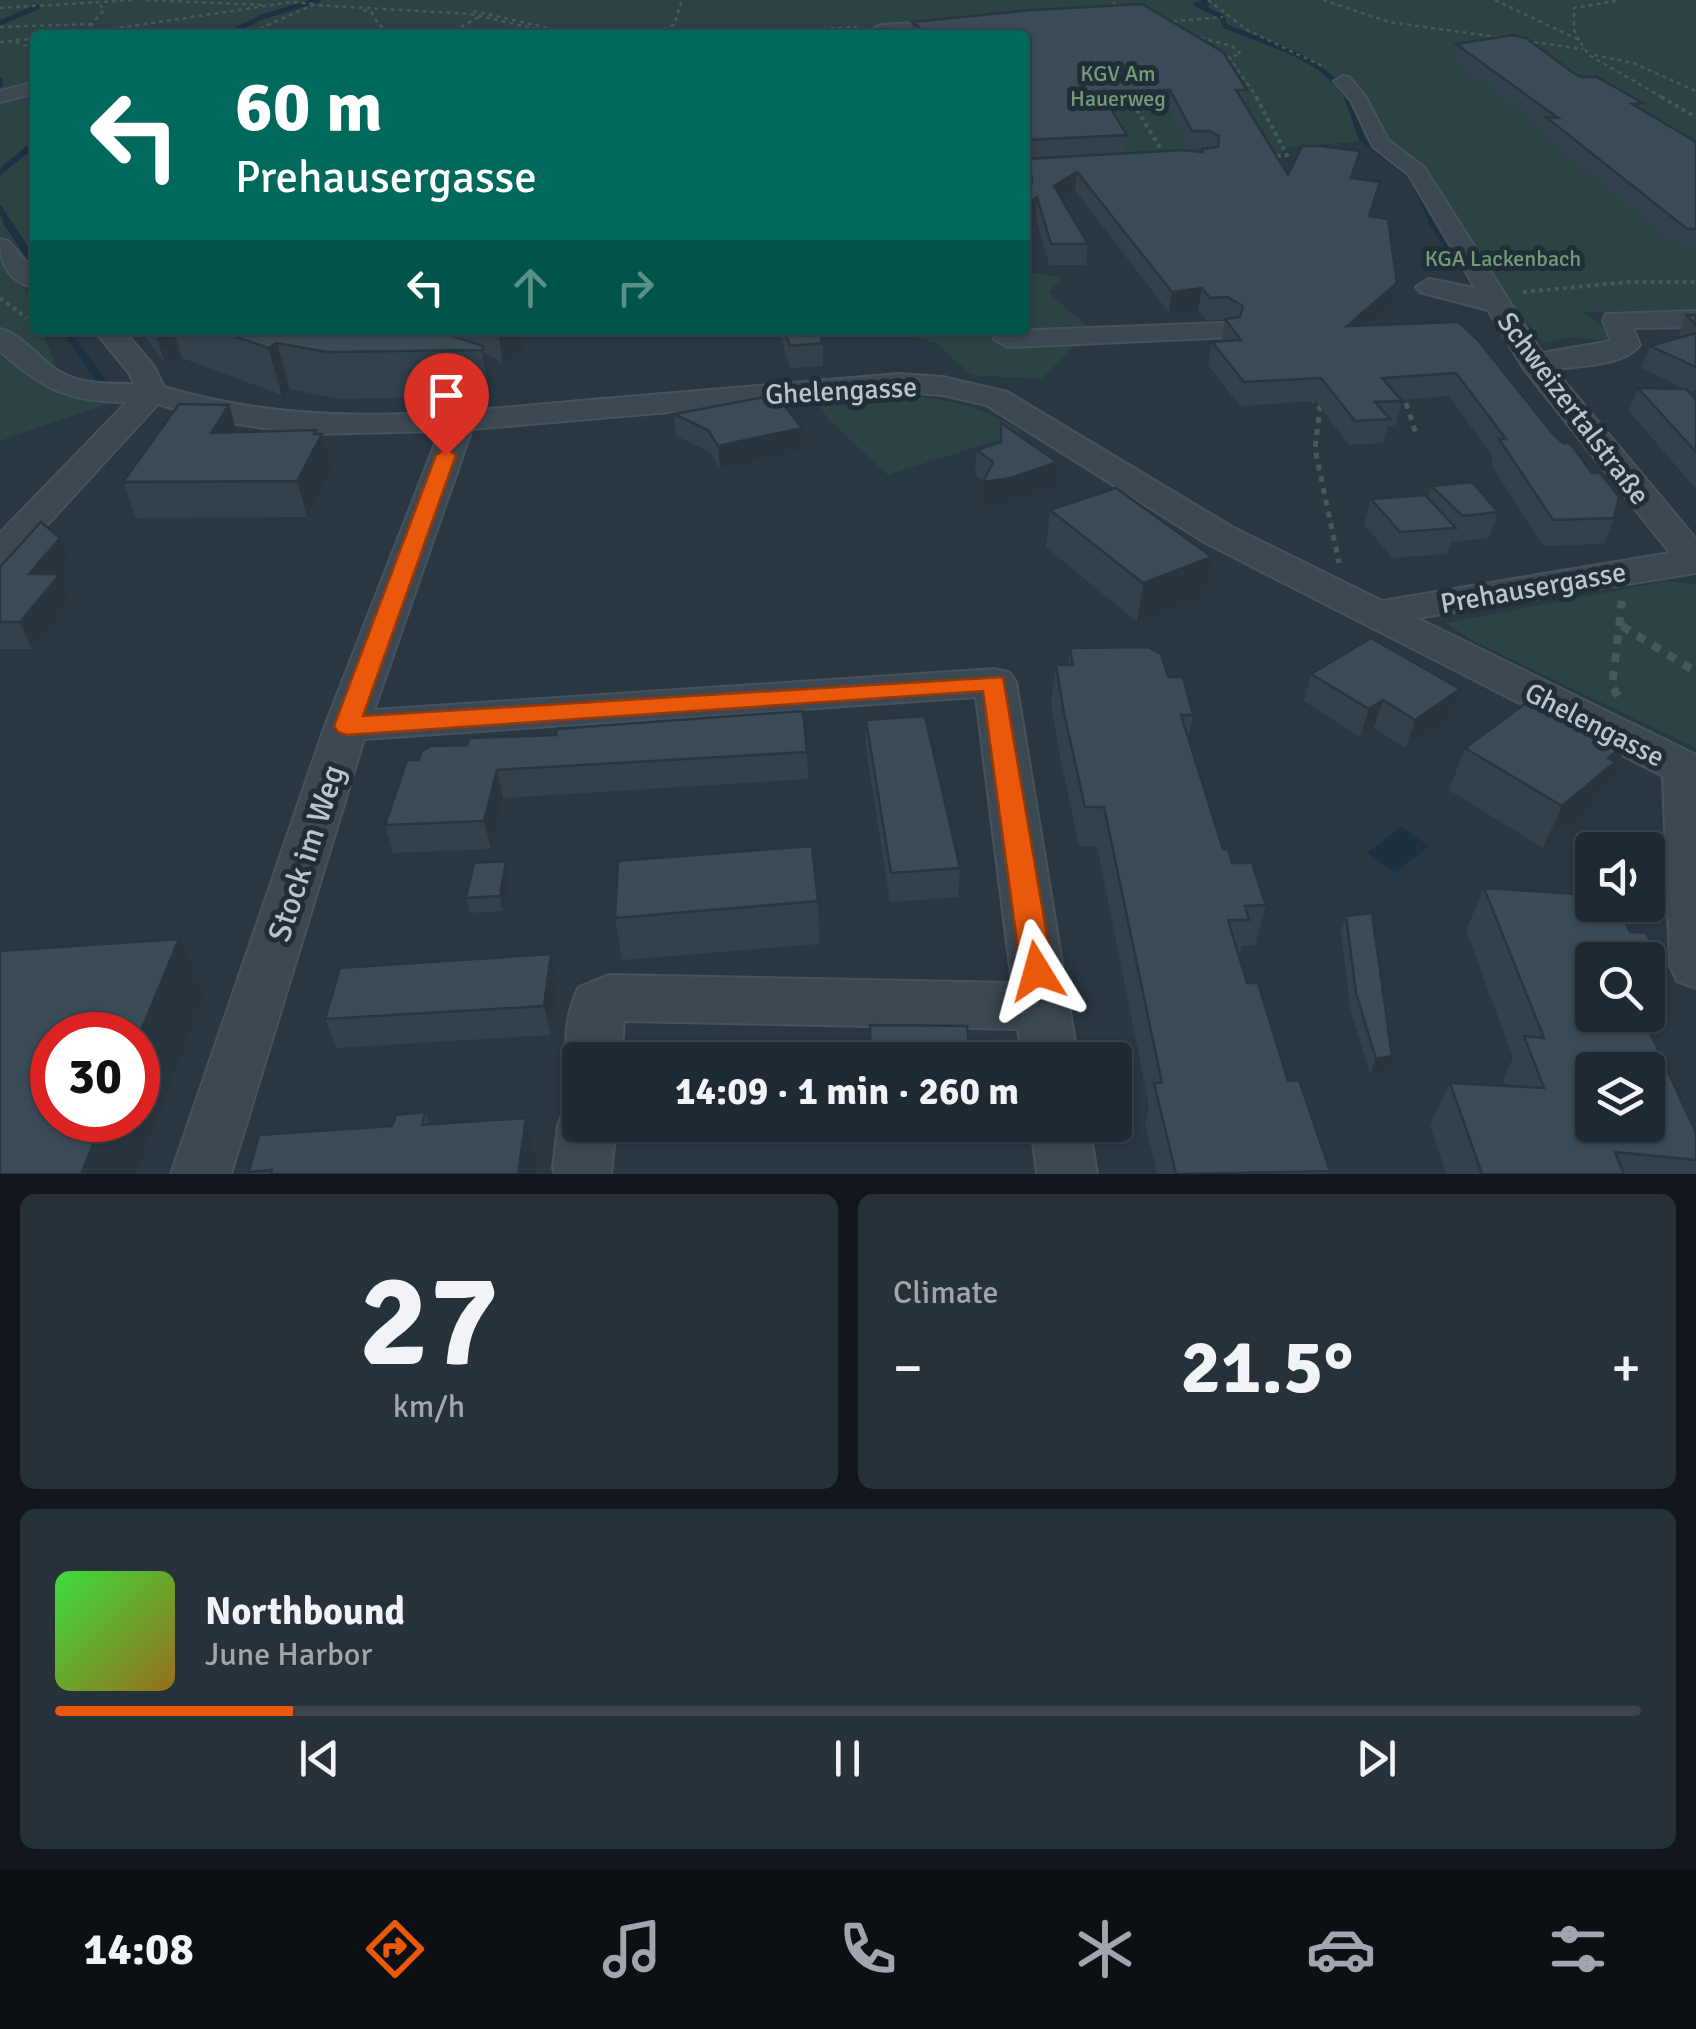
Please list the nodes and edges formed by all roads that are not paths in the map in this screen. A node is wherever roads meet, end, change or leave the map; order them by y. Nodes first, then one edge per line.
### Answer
1 (950, 26) edge
2 (896, 30) edge
3 (1343, 81) road end
4 (30, 88) edge
5 (0, 97) edge
6 (0, 246) edge
7 (30, 277) edge
8 (1430, 287) dead end
9 (1495, 300) junction
10 (1696, 318) edge
11 (1223, 330) edge
12 (1030, 334) edge
13 (112, 335) edge
14 (1008, 335) edge
15 (0, 337) edge
16 (1534, 363) junction
17 (152, 394) junction
18 (996, 398) junction
19 (459, 421) junction
20 (0, 554) edge
21 (1694, 561) edge
22 (1360, 606) junction
23 (347, 726) junction
24 (1679, 766) edge
25 (1696, 966) edge
26 (1042, 1007) junction
27 (595, 1042) edge
28 (1047, 1042) edge
29 (1062, 1142) edge
30 (201, 1174) edge
31 (1067, 1174) edge

1 - 2 street
3 - 9 street
4 - 5 street
6 - 7 street
8 - 9 street, Schweizertalstraße
9 - 16 street, Schweizertalstraße
10 - 16 street
11 - 12 street
13 - 17 street
14 - 18 street
15 - 17 street, Ghelengasse
16 - 21 street, Schweizertalstraße
17 - 19 street, Ghelengasse
17 - 20 street
18 - 19 street, Ghelengasse
18 - 22 street, Ghelengasse
19 - 23 street, Stock im Weg
21 - 22 street, Prehausergasse
22 - 24 street, Ghelengasse
23 - 26 street
23 - 30 street, Stock im Weg
24 - 25 street
26 - 27 street
26 - 28 street
29 - 31 street

